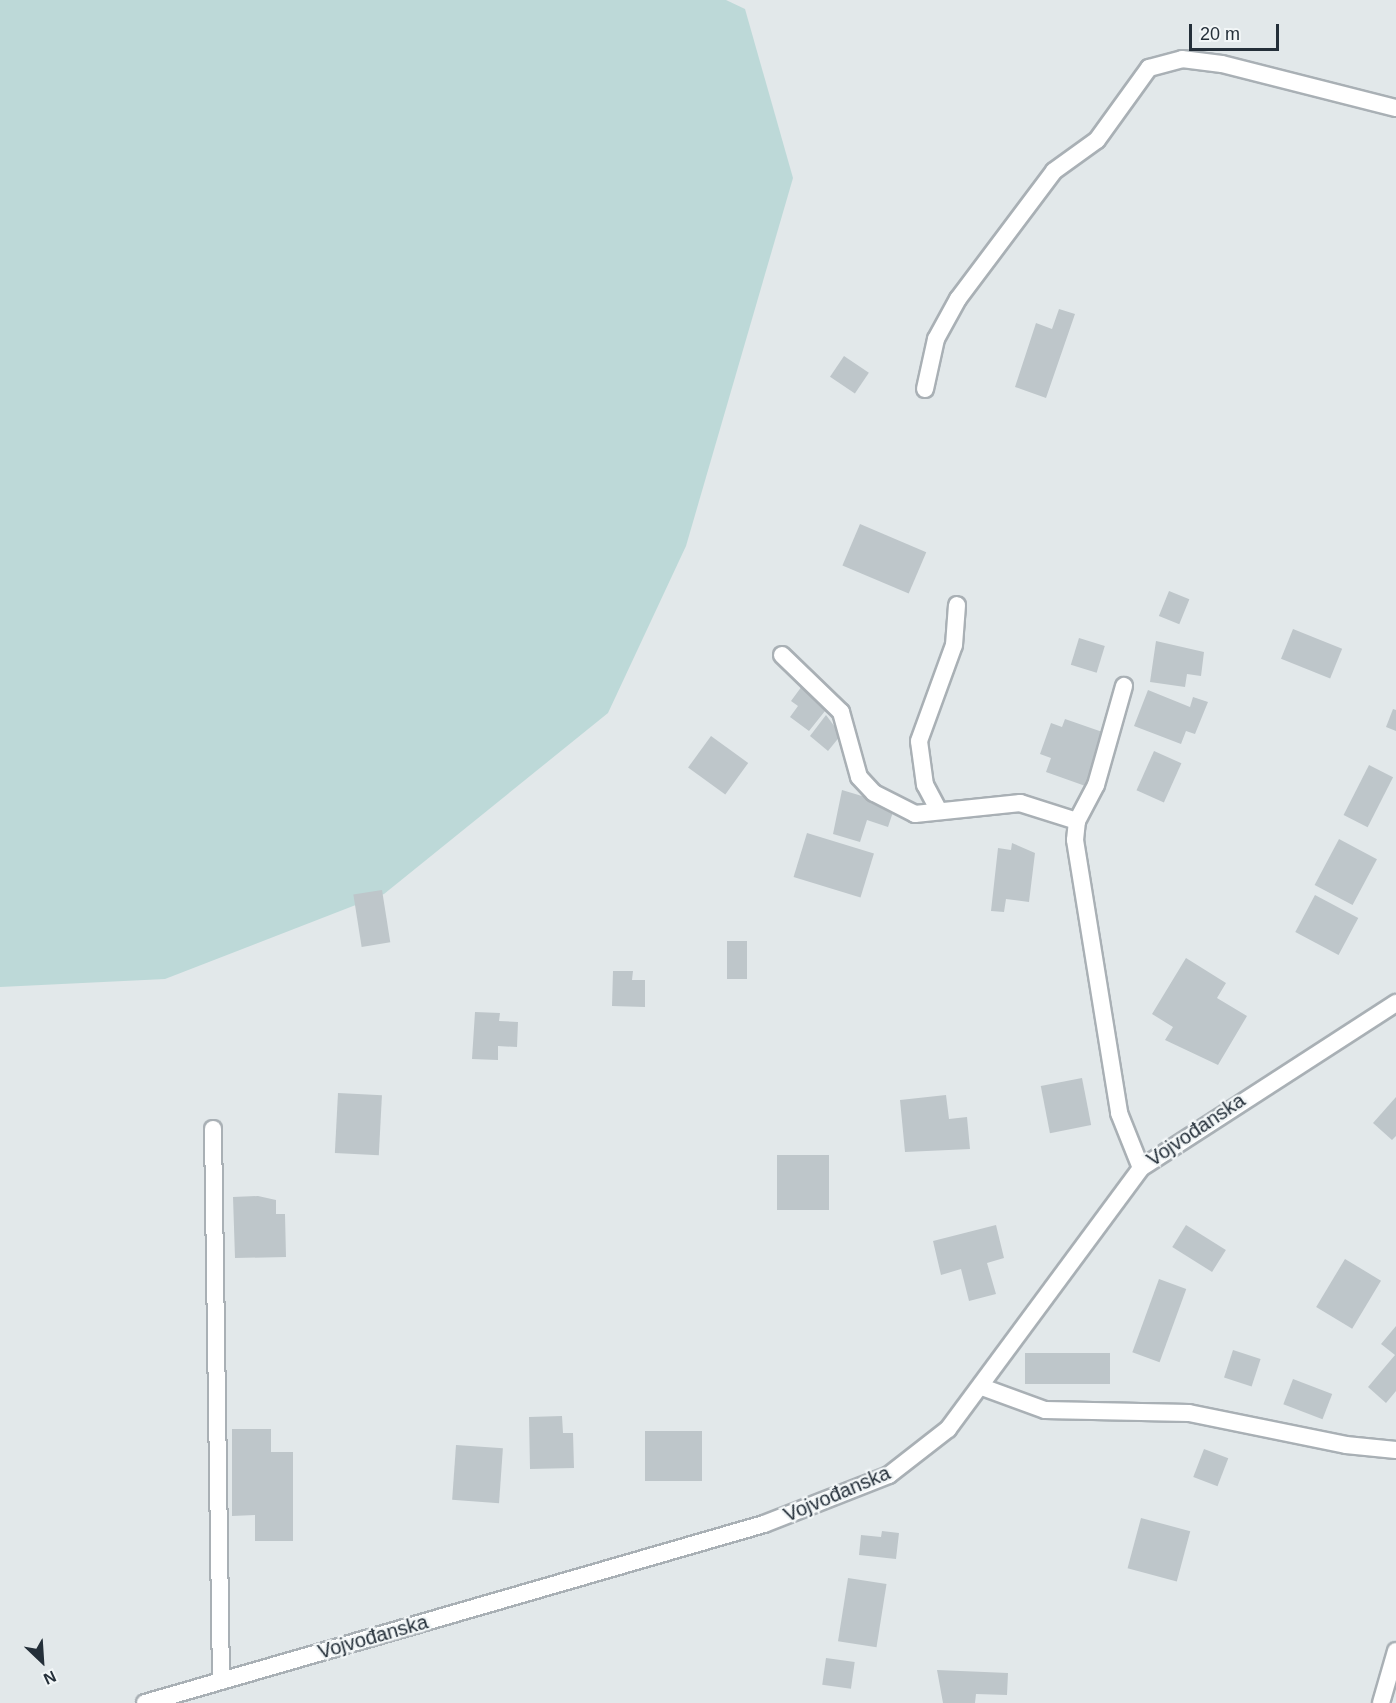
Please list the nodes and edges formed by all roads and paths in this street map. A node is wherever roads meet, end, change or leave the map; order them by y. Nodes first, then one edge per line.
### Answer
1 (1396, 108) edge
2 (925, 390) dead end
3 (957, 605) dead end
4 (782, 655) dead end
5 (1124, 686) dead end
6 (939, 811) junction
7 (1077, 822) junction
8 (1396, 1003) edge
9 (213, 1129) dead end
10 (1141, 1168) junction
11 (982, 1387) junction
12 (1396, 1450) edge
13 (1396, 1651) edge
14 (221, 1681) junction
15 (145, 1703) edge
16 (1381, 1703) edge

1 - 2 street
3 - 6 street
4 - 6 street
5 - 7 street
6 - 7 street
7 - 10 street
8 - 10 street, Vojvođanska
9 - 14 street
10 - 11 street, Vojvođanska
11 - 12 street
11 - 14 street, Vojvođanska
13 - 16 street
14 - 15 street, Vojvođanska

